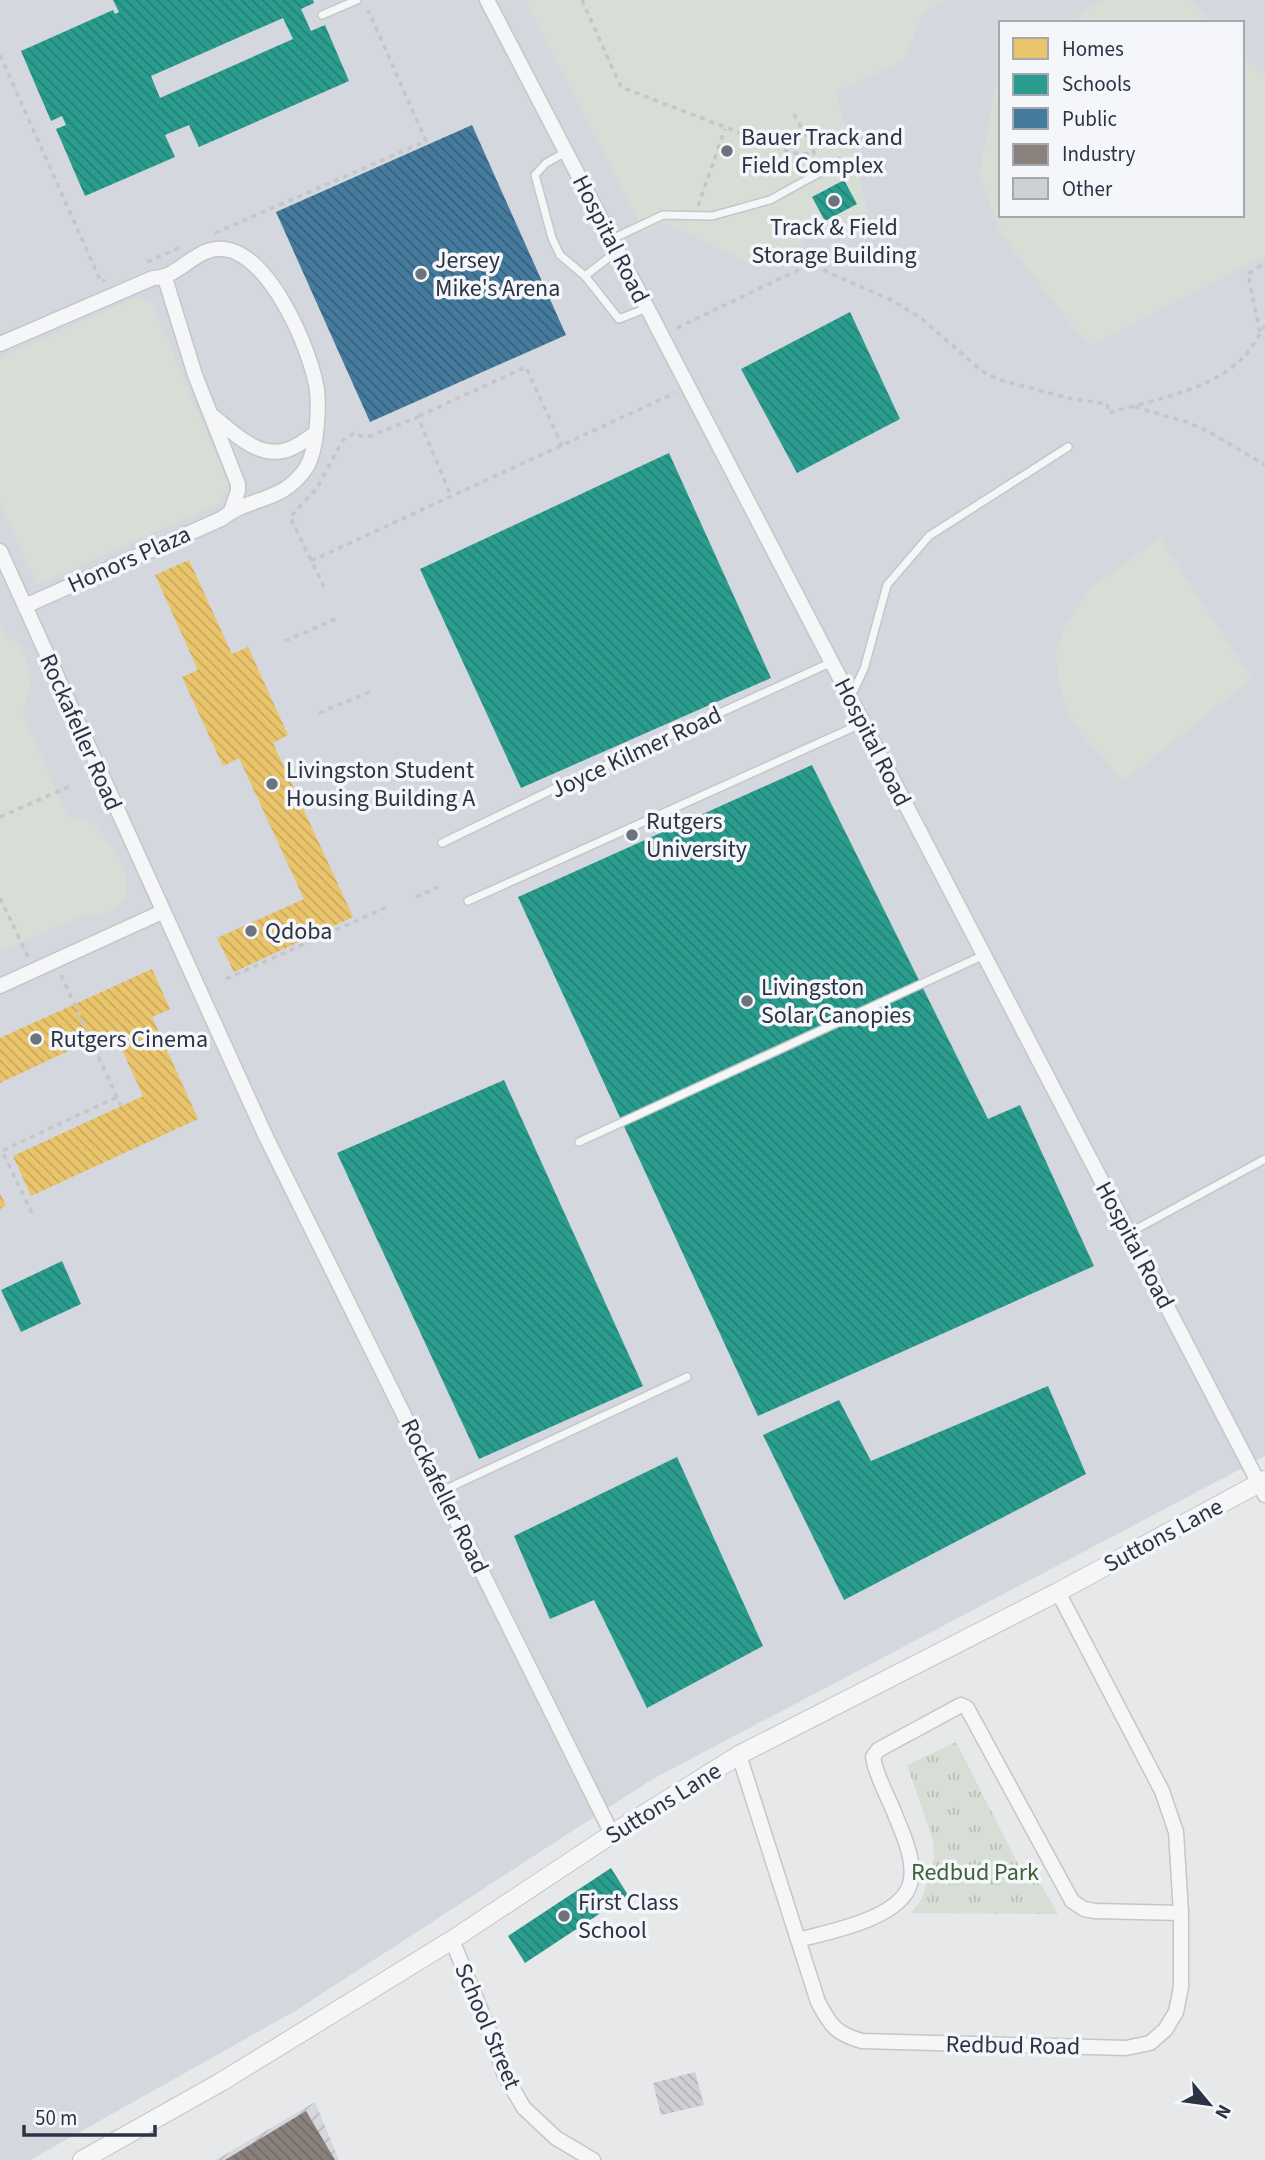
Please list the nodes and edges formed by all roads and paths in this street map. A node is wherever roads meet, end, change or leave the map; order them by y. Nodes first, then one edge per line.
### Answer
1 (357, 0) edge
2 (487, 0) edge
3 (582, 0) edge
4 (368, 10) dead end
5 (322, 15) dead end
6 (0, 55) edge
7 (794, 114) dead end
8 (725, 129) junction
9 (566, 152) junction
10 (815, 155) junction
11 (839, 162) dead end
12 (824, 171) junction
13 (695, 215) junction
14 (209, 235) dead end
15 (614, 245) junction
16 (184, 246) dead end
17 (145, 263) dead end
18 (1265, 263) edge
19 (585, 276) junction
20 (112, 278) dead end
21 (165, 278) junction
22 (647, 308) junction
23 (1265, 326) edge
24 (677, 328) dead end
25 (1260, 334) junction
26 (0, 344) edge
27 (677, 393) dead end
28 (1133, 406) junction
29 (211, 415) junction
30 (418, 416) junction
31 (316, 433) junction
32 (562, 446) junction
33 (1068, 447) dead end
34 (1265, 465) edge
35 (452, 496) junction
36 (231, 511) junction
37 (0, 551) edge
38 (311, 561) junction
39 (324, 587) dead end
40 (24, 606) junction
41 (338, 618) dead end
42 (285, 641) dead end
43 (832, 662) junction
44 (372, 691) dead end
45 (850, 698) junction
46 (319, 713) dead end
47 (863, 723) junction
48 (73, 785) dead end
49 (0, 817) edge
50 (442, 843) dead end
51 (438, 887) dead end
52 (416, 897) dead end
53 (0, 898) edge
54 (468, 901) dead end
55 (389, 906) dead end
56 (162, 912) junction
57 (984, 956) junction
58 (55, 961) junction
59 (35, 970) junction
60 (226, 979) dead end
61 (0, 986) edge
62 (117, 1097) junction
63 (121, 1106) dead end
64 (579, 1142) dead end
65 (1265, 1159) edge
66 (32, 1213) dead end
67 (1129, 1233) junction
68 (687, 1377) dead end
69 (1263, 1486) edge
70 (442, 1491) junction
71 (1058, 1592) junction
72 (739, 1755) junction
73 (612, 1834) junction
74 (1181, 1913) junction
75 (452, 1940) junction
76 (798, 1940) junction
77 (82, 2160) edge
78 (593, 2160) edge

1 - 5 lane
2 - 9 street, Hospital Road
3 - 8 path
4 - 14 path
6 - 20 path
7 - 10 path
8 - 10 path
8 - 13 path
9 - 15 street, Hospital Road
9 - 19 lane
10 - 12 path
11 - 12 lane
12 - 13 lane
13 - 15 lane
15 - 19 lane
15 - 22 street, Hospital Road
16 - 17 path
18 - 25 path
19 - 22 lane
21 - 26 street, Honors Plaza
21 - 29 street
21 - 31 street, Honors Plaza
22 - 43 street, Hospital Road
23 - 25 path
24 - 28 path
25 - 28 path
27 - 32 path
28 - 34 path
29 - 31 street
29 - 36 street
30 - 32 path
30 - 35 path
30 - 38 path
31 - 36 street, Honors Plaza
32 - 35 path
33 - 45 lane
35 - 38 path
36 - 40 street, Honors Plaza
37 - 40 street, Rockafeller Road
38 - 39 path
40 - 56 street, Rockafeller Road
41 - 42 path
43 - 45 street, Hospital Road
43 - 50 lane, Joyce Kilmer Road
44 - 46 path
45 - 47 street, Hospital Road
47 - 54 lane
47 - 57 street, Hospital Road
48 - 49 path
51 - 52 path
53 - 59 path
55 - 60 path
56 - 58 street
56 - 70 street, Rockafeller Road
57 - 64 lane
57 - 67 street, Hospital Road
58 - 59 street
58 - 62 path
59 - 61 street
62 - 63 path
62 - 66 path
65 - 67 lane
67 - 69 street, Hospital Road
68 - 70 lane
69 - 71 street, Suttons Lane
70 - 73 street, Rockafeller Road
71 - 72 street, Suttons Lane
71 - 74 street, Redbud Road
72 - 73 street, Suttons Lane
72 - 76 street, Redbud Road
73 - 75 street, Suttons Lane
74 - 76 street, Redbud Road
74 - 76 street
75 - 77 street, Suttons Lane
75 - 78 street, School Street

